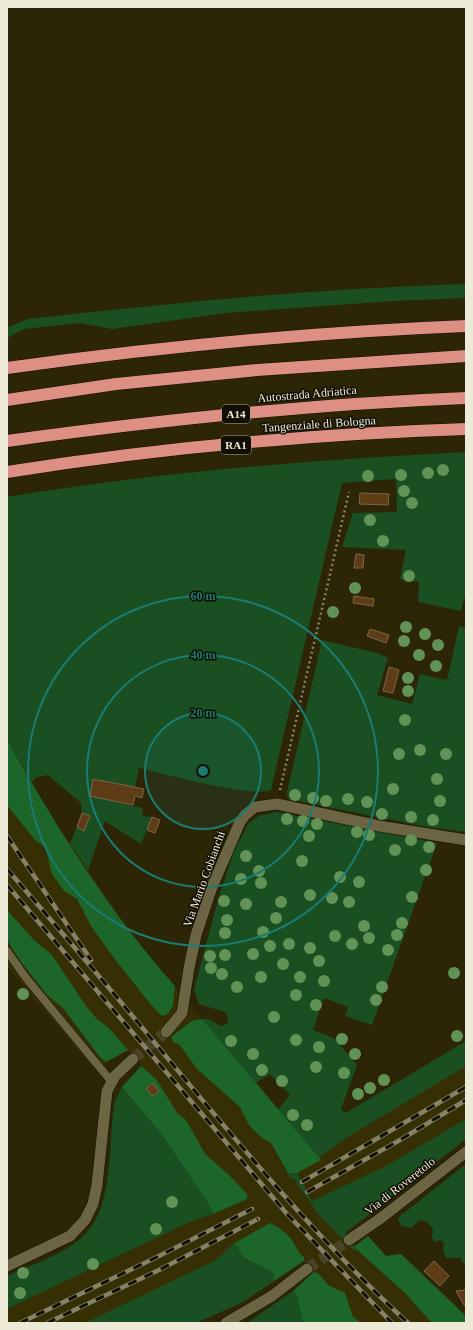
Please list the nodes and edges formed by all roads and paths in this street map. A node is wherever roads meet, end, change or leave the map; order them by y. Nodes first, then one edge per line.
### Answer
1 (466, 326) edge
2 (466, 356) edge
3 (7, 368) edge
4 (466, 398) edge
5 (7, 400) edge
6 (466, 429) edge
7 (7, 441) edge
8 (7, 472) edge
9 (349, 492) dead end
10 (277, 804) junction
11 (466, 840) edge
12 (7, 951) edge
13 (166, 1032) tunnel mouth
14 (133, 1059) tunnel mouth
15 (111, 1081) junction
16 (466, 1152) edge
17 (349, 1240) tunnel mouth
18 (7, 1266) edge
19 (307, 1269) tunnel mouth
20 (226, 1323) edge

1 - 3 highway
2 - 5 highway
4 - 7 highway, Autostrada Adriatica / A14
6 - 8 highway, Tangenziale di Bologna / RA1
9 - 10 path
10 - 11 street, Via Mario Cobianchi
10 - 13 street, Via Mario Cobianchi
12 - 15 lane
14 - 15 street
15 - 18 street
16 - 17 street, Via di Roveretolo
19 - 20 street

